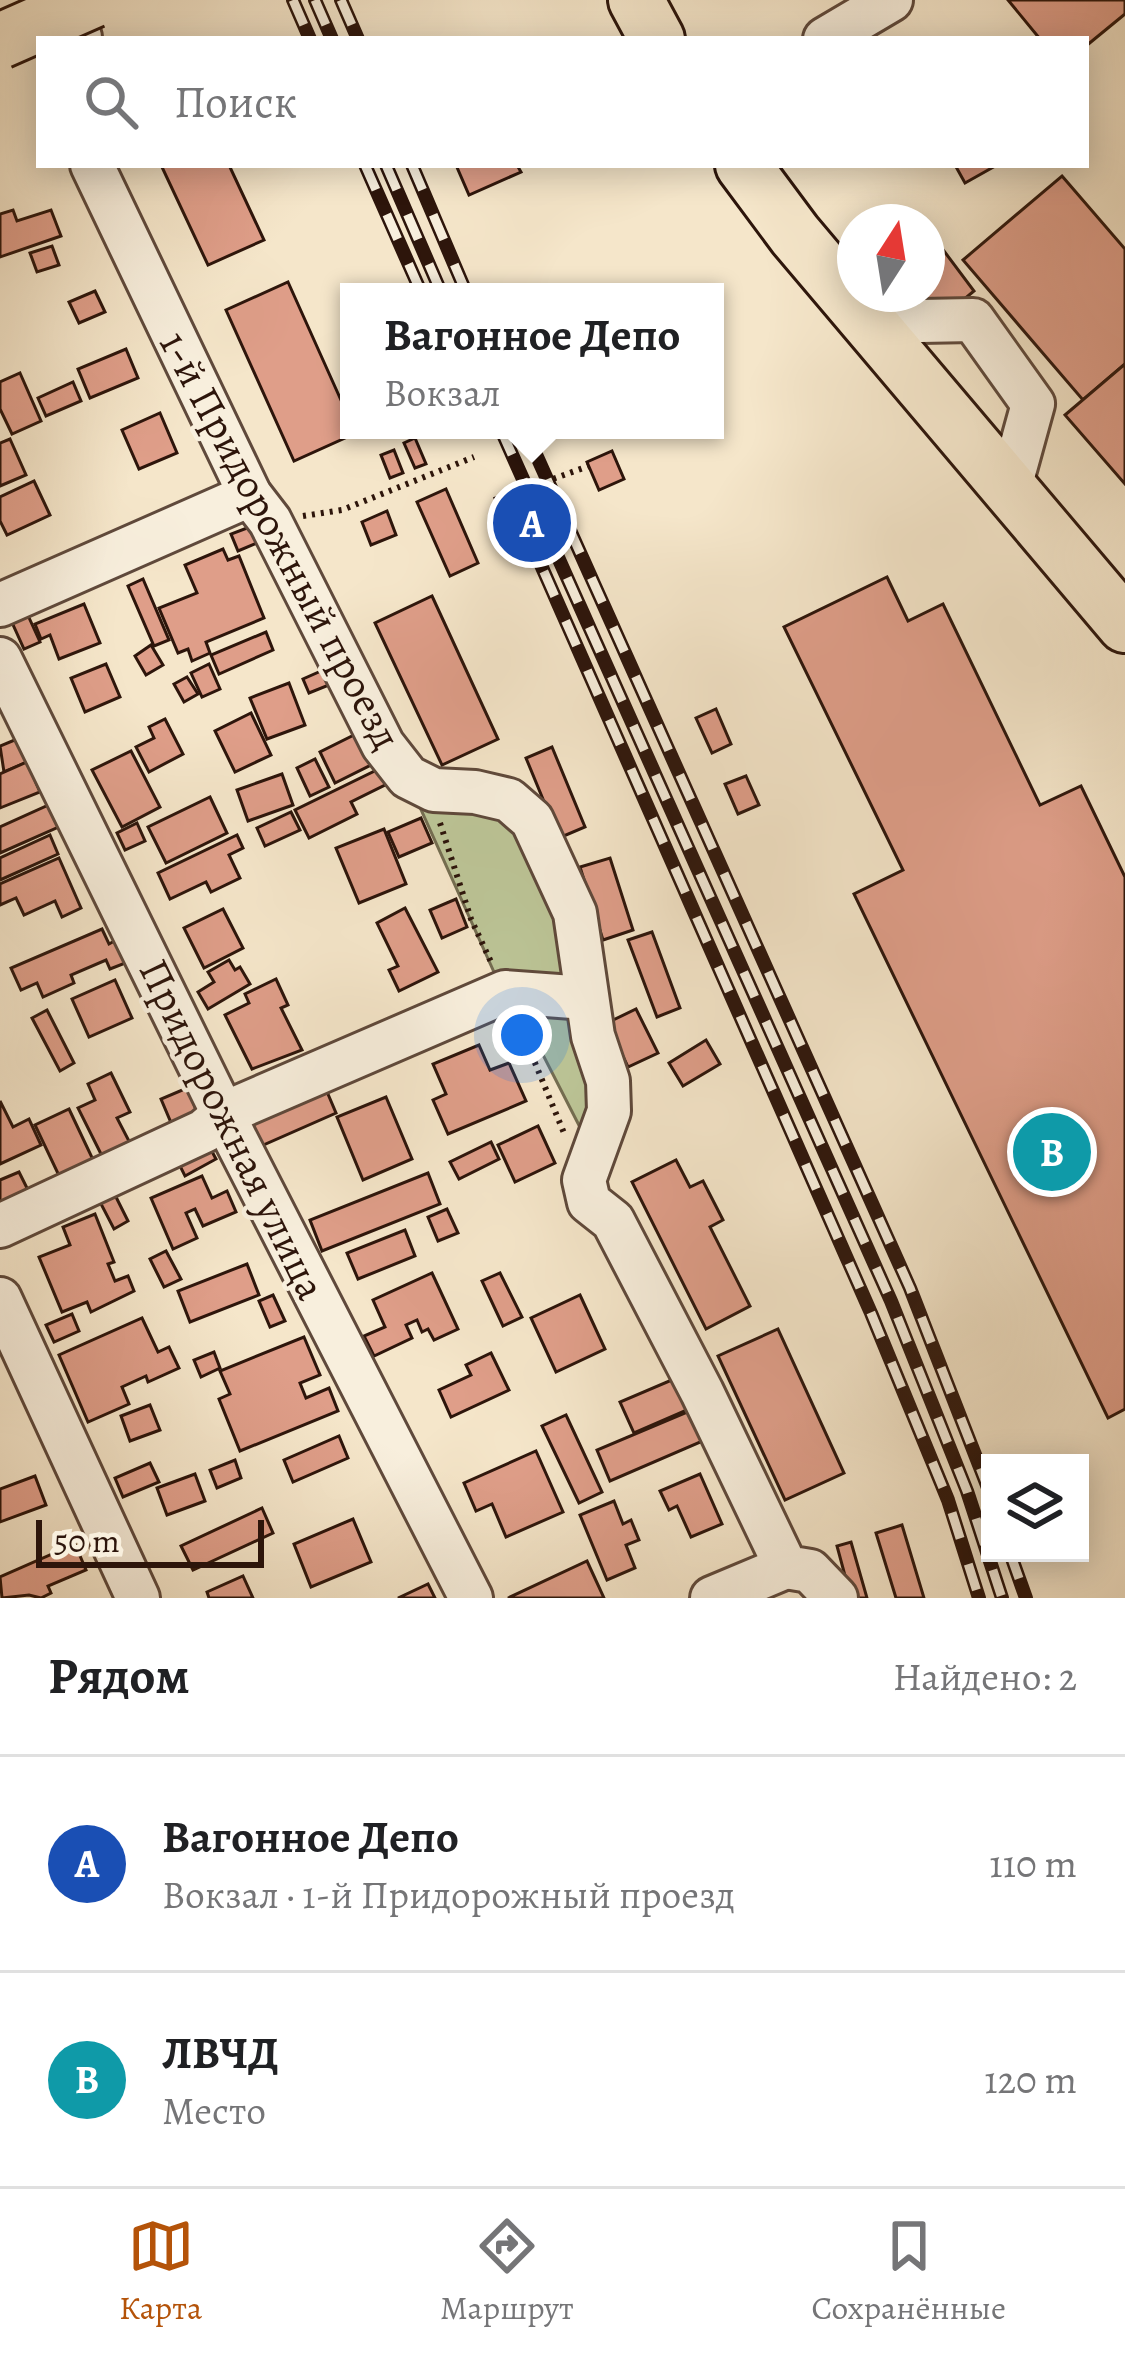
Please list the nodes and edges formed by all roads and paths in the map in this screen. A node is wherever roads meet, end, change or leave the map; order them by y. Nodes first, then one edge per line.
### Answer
1 (636, 0) edge
2 (891, 0) edge
3 (84, 25) edge
4 (655, 36) edge
5 (830, 36) edge
6 (0, 41) edge
7 (93, 168) edge
8 (745, 168) edge
9 (868, 322) junction
10 (474, 457) dead end
11 (589, 466) dead end
12 (1009, 490) junction
13 (494, 500) dead end
14 (260, 508) junction
15 (0, 605) edge
16 (1125, 625) edge
17 (0, 659) edge
18 (586, 998) junction
19 (225, 1113) junction
20 (0, 1226) edge
21 (0, 1299) edge
22 (786, 1567) junction
23 (138, 1598) edge
24 (471, 1598) edge
25 (712, 1598) edge
26 (836, 1598) edge

1 - 4 main road
2 - 5 street
3 - 6 main road, bridge
7 - 14 street, 1-й Придорожный проезд
8 - 9 main road
9 - 12 main road
9 - 12 street
10 - 14 path
11 - 13 path
12 - 16 main road
14 - 15 street
14 - 18 street, 1-й Придорожный проезд
17 - 19 street, Придорожная улица
18 - 19 street
18 - 22 street, 1-й Придорожный проезд
19 - 20 street
19 - 24 street, Придорожная улица
21 - 23 street
22 - 25 street
22 - 26 street

